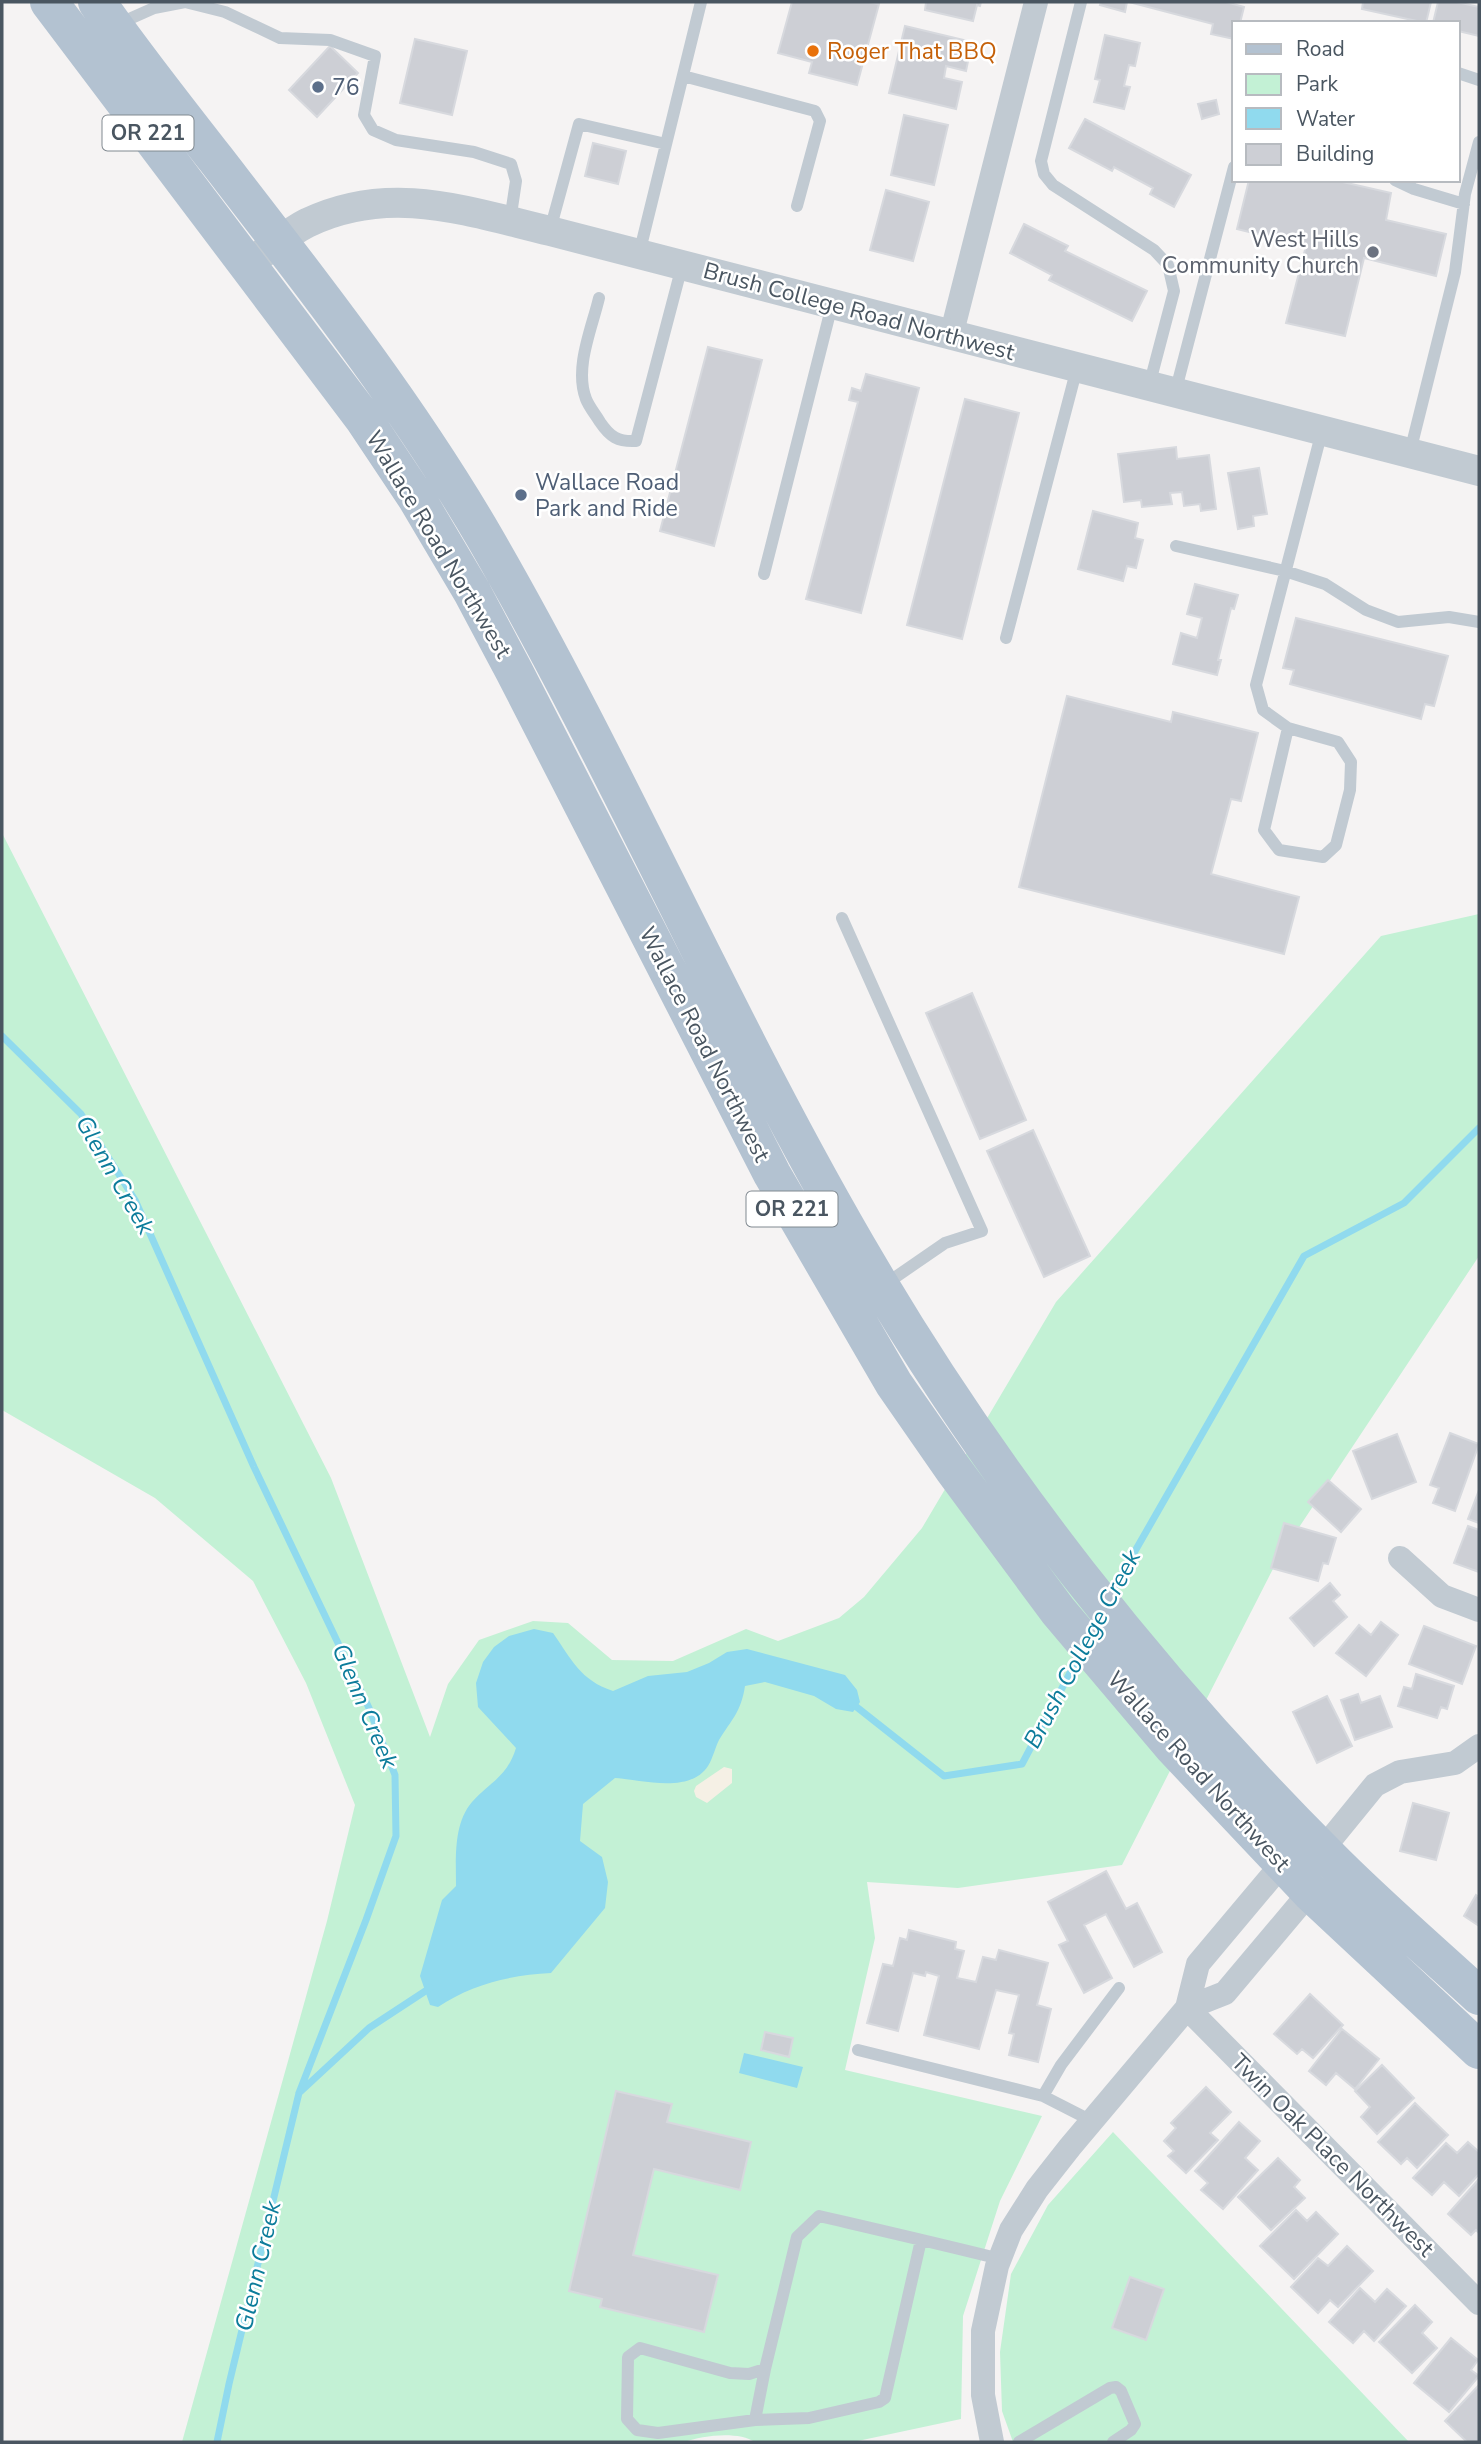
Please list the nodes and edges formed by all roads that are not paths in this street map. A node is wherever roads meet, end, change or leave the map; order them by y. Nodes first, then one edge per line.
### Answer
1 (49, 2) edge
2 (701, 2) edge
3 (1036, 2) edge
4 (1080, 2) edge
5 (106, 14) edge
6 (1460, 74) edge
7 (683, 76) junction
8 (1479, 80) edge
9 (1479, 142) edge
10 (666, 144) junction
11 (1232, 173) edge
12 (1399, 182) edge
13 (1464, 204) junction
14 (797, 206) dead end
15 (510, 221) junction
16 (550, 231) junction
17 (279, 241) junction
18 (639, 254) junction
19 (248, 264) junction
20 (682, 265) junction
21 (599, 298) dead end
22 (832, 304) junction
23 (951, 335) junction
24 (1077, 368) junction
25 (1162, 390) junction
26 (1322, 431) junction
27 (1409, 454) junction
28 (1479, 471) edge
29 (1176, 546) dead end
30 (1285, 570) junction
31 (764, 574) dead end
32 (1479, 622) edge
33 (1006, 638) dead end
34 (1288, 728) junction
35 (842, 918) dead end
36 (881, 1287) junction
37 (1400, 1558) dead end
38 (1479, 1610) edge
39 (1479, 1746) edge
40 (1322, 1850) junction
41 (1282, 1864) junction
42 (1310, 1892) junction
43 (1119, 1987) dead end
44 (1479, 1996) edge
45 (1187, 2008) junction
46 (858, 2050) dead end
47 (1479, 2050) edge
48 (1043, 2096) junction
49 (1092, 2121) junction
50 (921, 2240) junction
51 (1000, 2259) junction
52 (1479, 2303) edge
53 (765, 2369) junction
54 (755, 2420) junction
55 (992, 2442) edge
56 (1019, 2442) edge
57 (1113, 2442) edge

1 - 19 main road, Wallace Road Northwest / OR 221
2 - 7 lane
3 - 23 street
4 - 25 lane
5 - 15 lane
5 - 17 main road, Wallace Road Northwest / OR 221
6 - 8 lane
7 - 10 lane
7 - 14 lane
9 - 13 lane
10 - 16 lane
10 - 18 lane
11 - 25 lane
12 - 13 lane
13 - 27 lane
15 - 16 street, Brush College Road Northwest
15 - 17 street, Brush College Road Northwest
16 - 18 street, Brush College Road Northwest
17 - 19 street, Brush College Road Northwest
17 - 36 main road, Wallace Road Northwest / OR 221
18 - 20 street, Brush College Road Northwest
19 - 41 main road, Wallace Road Northwest / OR 221
20 - 21 lane
20 - 22 street, Brush College Road Northwest
22 - 23 street, Brush College Road Northwest
22 - 31 lane
23 - 24 street, Brush College Road Northwest
24 - 25 street, Brush College Road Northwest
24 - 33 lane
25 - 26 street, Brush College Road Northwest
26 - 27 street, Brush College Road Northwest
26 - 30 lane
27 - 28 street, Brush College Road Northwest
29 - 30 lane
30 - 32 lane
30 - 34 lane
34 - 34 lane
35 - 36 lane
36 - 40 main road, Wallace Road Northwest / OR 221
37 - 38 street
39 - 40 street
40 - 41 street
40 - 42 street
40 - 44 main road, Wallace Road Northwest / OR 221
41 - 42 main road, Wallace Road Northwest / OR 221
41 - 45 street
42 - 45 street
42 - 47 main road, Wallace Road Northwest / OR 221
43 - 48 lane
45 - 49 street
45 - 52 street, Twin Oak Place Northwest
46 - 48 lane
48 - 49 lane
49 - 51 street
50 - 51 lane
50 - 53 lane
50 - 54 lane
51 - 55 street
53 - 54 lane
53 - 54 lane
56 - 57 lane

